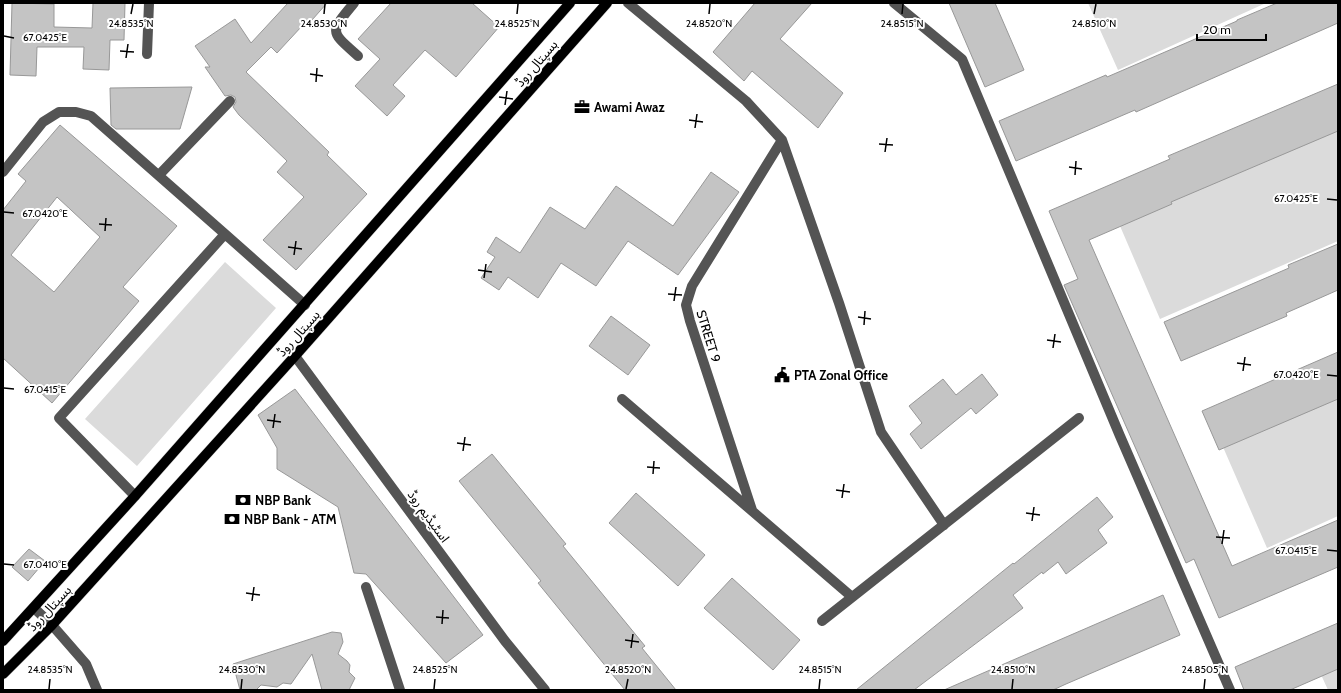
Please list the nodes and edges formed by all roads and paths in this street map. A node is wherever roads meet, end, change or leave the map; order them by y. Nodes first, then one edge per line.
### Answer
1 (149, 3) edge
2 (354, 3) edge
3 (570, 3) edge
4 (607, 3) edge
5 (628, 3) edge
6 (894, 3) edge
7 (146, 54) dead end
8 (358, 56) dead end
9 (230, 101) dead end
10 (782, 140) junction
11 (3, 172) edge
12 (159, 175) junction
13 (225, 234) junction
14 (305, 305) junction
15 (295, 356) junction
16 (622, 399) dead end
17 (1079, 418) dead end
18 (135, 496) junction
19 (752, 510) junction
20 (944, 525) junction
21 (366, 587) dead end
22 (852, 597) junction
23 (34, 608) junction
24 (822, 621) dead end
25 (52, 625) junction
26 (3, 641) edge
27 (3, 674) edge
28 (97, 690) edge
29 (400, 690) edge
30 (545, 690) edge
31 (1230, 690) edge

1 - 7 street
2 - 8 street
3 - 14 main road, ہسپتال روڈ
4 - 15 main road, ہسپتال روڈ
5 - 10 street
6 - 31 street
9 - 12 street
10 - 19 street, STREET 9
10 - 20 street
11 - 12 street
12 - 13 street
13 - 14 street
13 - 18 street
14 - 18 main road, ہسپتال روڈ
15 - 25 main road, ہسپتال روڈ
15 - 30 street, اسٹیڈیم روڈ
16 - 19 street
17 - 20 street
18 - 23 main road, ہسپتال روڈ
19 - 22 street
20 - 22 street
21 - 29 street
22 - 24 street
23 - 25 street
23 - 26 main road, ہسپتال روڈ
25 - 27 main road, ہسپتال روڈ
25 - 28 street

